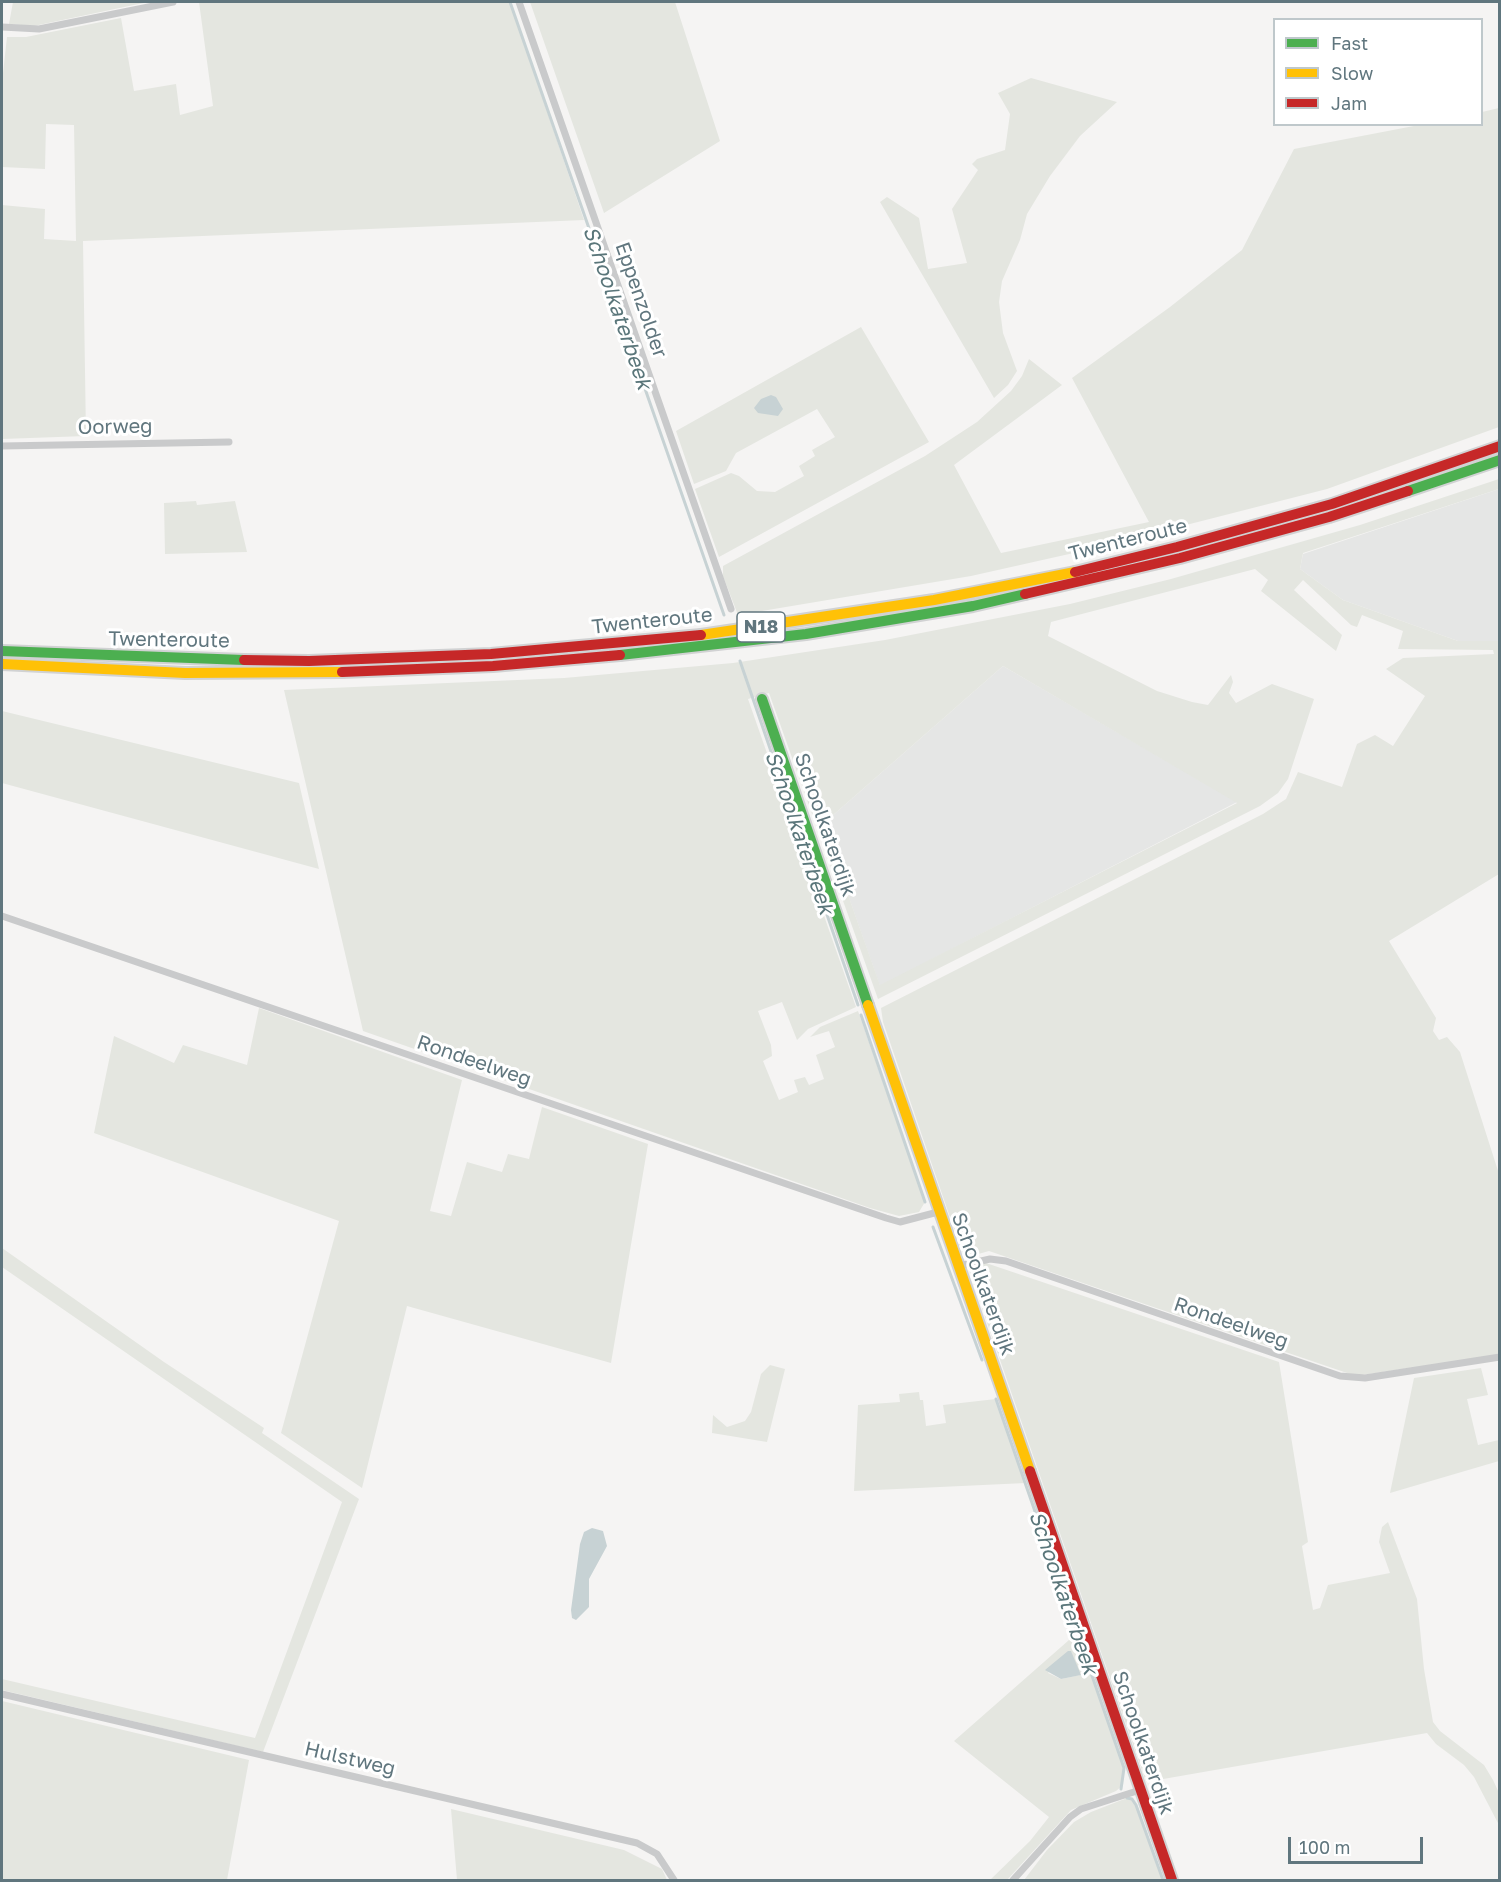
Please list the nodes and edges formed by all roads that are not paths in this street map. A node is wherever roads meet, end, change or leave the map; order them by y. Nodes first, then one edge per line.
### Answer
1 (173, 2) edge
2 (519, 2) edge
3 (2, 27) edge
4 (229, 442) dead end
5 (2, 446) edge
6 (1500, 446) edge
7 (1500, 460) edge
8 (731, 609) dead end
9 (2, 651) edge
10 (2, 664) edge
11 (762, 699) dead end
12 (2, 915) edge
13 (939, 1212) junction
14 (959, 1266) junction
15 (1500, 1358) edge
16 (2, 1694) edge
17 (1140, 1790) junction
18 (674, 1881) edge
19 (1013, 1881) edge
20 (1172, 1881) edge

1 - 3 street
2 - 8 street, Eppenzolder
4 - 5 street, Oorweg
6 - 9 main road, Twenteroute / N18
7 - 10 main road, Twenteroute / N18
11 - 13 main road, Schoolkaterdijk
12 - 13 street, Rondeelweg
13 - 14 main road, Schoolkaterdijk
14 - 15 street, Rondeelweg
14 - 17 main road, Schoolkaterdijk
16 - 18 street, Hulstweg
17 - 19 street
17 - 20 main road, Schoolkaterdijk

